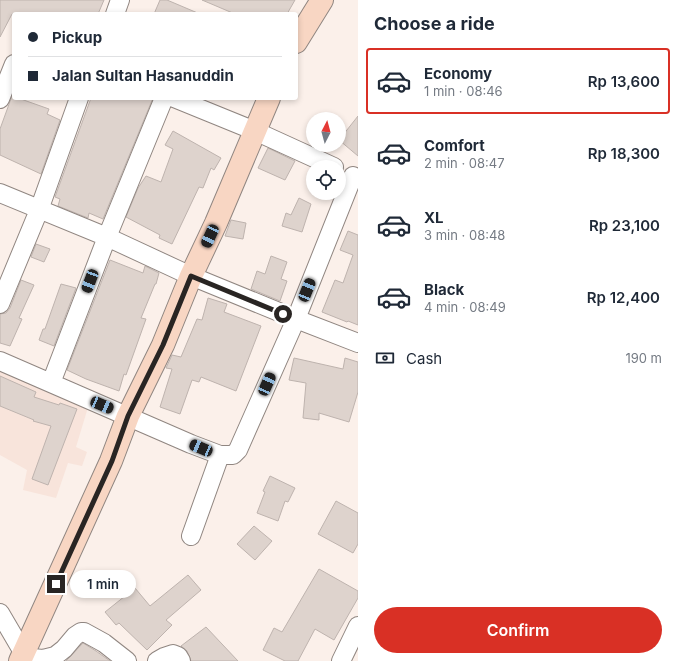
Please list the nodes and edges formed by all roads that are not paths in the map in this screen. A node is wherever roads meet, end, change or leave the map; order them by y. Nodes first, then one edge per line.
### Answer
1 (120, 0) edge
2 (320, 1) edge
3 (116, 12) edge
4 (298, 39) edge
5 (8, 68) edge
6 (0, 99) edge
7 (79, 100) edge
8 (163, 100) edge
9 (179, 100) edge
10 (268, 100) edge
11 (255, 131) junction
12 (319, 160) edge
13 (350, 174) edge
14 (0, 193) edge
15 (39, 210) junction
16 (107, 237) junction
17 (191, 276) junction
18 (0, 304) edge
19 (296, 319) junction
20 (358, 343) edge
21 (0, 361) edge
22 (51, 383) junction
23 (128, 416) junction
24 (220, 455) junction
25 (191, 536) dead end
26 (0, 613) edge
27 (358, 626) edge
28 (22, 657) edge
29 (127, 661) edge
30 (157, 661) edge
31 (181, 661) edge
32 (341, 661) edge

1 - 3 street
2 - 4 main road
5 - 6 street
7 - 15 street
8 - 16 street
9 - 11 street
10 - 11 main road
11 - 12 street
11 - 17 main road
13 - 19 street
14 - 15 street
15 - 16 street
15 - 18 street
16 - 17 street
16 - 22 street
17 - 19 street
17 - 23 main road
19 - 20 street
19 - 24 street
21 - 22 street
22 - 23 street
23 - 24 street
23 - 28 main road
24 - 25 street
26 - 28 street
27 - 32 street
28 - 29 street
30 - 31 street

